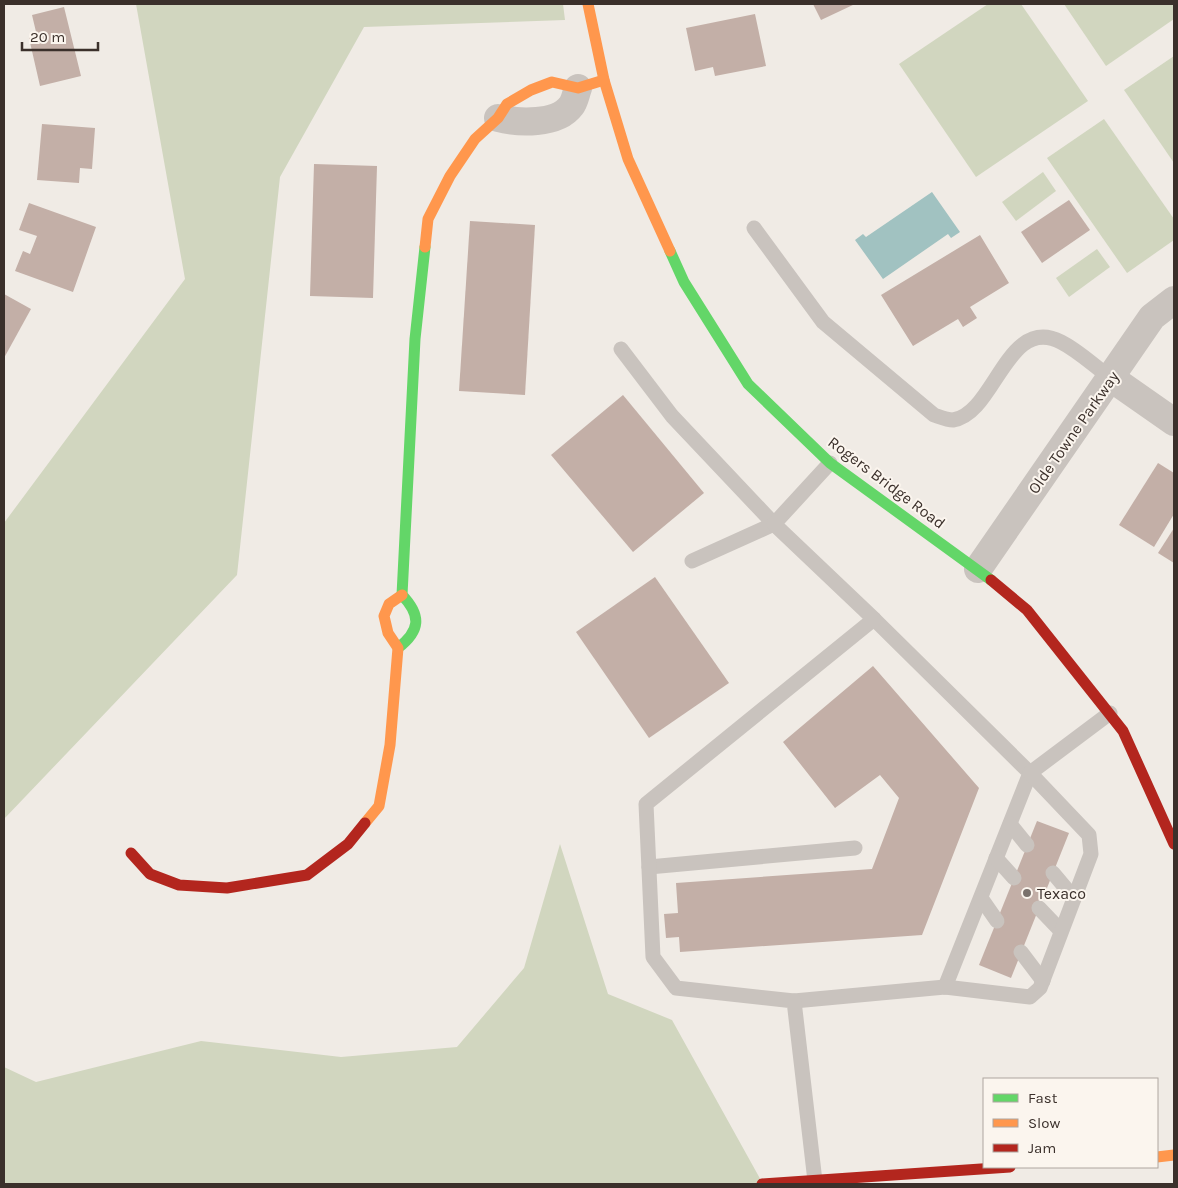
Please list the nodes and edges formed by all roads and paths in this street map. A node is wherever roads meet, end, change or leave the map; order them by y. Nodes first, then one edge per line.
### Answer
1 (588, 4) edge
2 (604, 80) junction
3 (578, 88) junction
4 (531, 90) junction
5 (498, 118) junction
6 (539, 120) junction
7 (754, 228) dead end
8 (1174, 300) edge
9 (621, 349) dead end
10 (1111, 378) junction
11 (1174, 422) edge
12 (830, 463) junction
13 (774, 524) junction
14 (692, 561) dead end
15 (978, 569) junction
16 (402, 595) junction
17 (874, 619) junction
18 (398, 648) junction
19 (1110, 713) junction
20 (1030, 773) junction
21 (1010, 824) junction
22 (1174, 844) edge
23 (1027, 845) dead end
24 (855, 848) dead end
25 (131, 853) dead end
26 (996, 858) junction
27 (649, 867) junction
28 (1053, 874) dead end
29 (1014, 878) dead end
30 (981, 898) junction
31 (1074, 898) junction
32 (1039, 908) dead end
33 (997, 921) dead end
34 (1061, 932) junction
35 (1021, 952) dead end
36 (1043, 981) junction
37 (945, 987) junction
38 (794, 1001) junction
39 (1174, 1155) edge
40 (1158, 1157) edge
41 (996, 1168) edge
42 (814, 1181) junction
43 (762, 1184) edge

1 - 2 main road, Rogers Bridge Road
2 - 3 main road
2 - 12 main road, Rogers Bridge Road
3 - 4 main road
3 - 6 street
4 - 5 main road
4 - 6 street
5 - 6 street
5 - 16 main road
7 - 10 lane
8 - 10 street, Olde Towne Parkway
9 - 13 lane
10 - 11 street
10 - 15 street, Olde Towne Parkway
12 - 13 lane
12 - 15 main road, Rogers Bridge Road
13 - 14 lane
13 - 17 lane
15 - 19 main road, Rogers Bridge Road
16 - 18 main road
16 - 18 main road
17 - 20 lane
17 - 27 lane
18 - 25 main road
19 - 20 lane
19 - 22 main road, Rogers Bridge Road
20 - 21 lane
20 - 31 lane
21 - 23 lane
21 - 26 lane
24 - 27 lane
26 - 29 lane
26 - 30 lane
27 - 38 lane
28 - 31 lane
30 - 33 lane
30 - 37 lane
31 - 34 lane
32 - 34 lane
34 - 36 lane
35 - 36 lane
36 - 37 lane
37 - 38 lane
38 - 42 lane
39 - 40 main road
41 - 42 main road
42 - 43 main road

